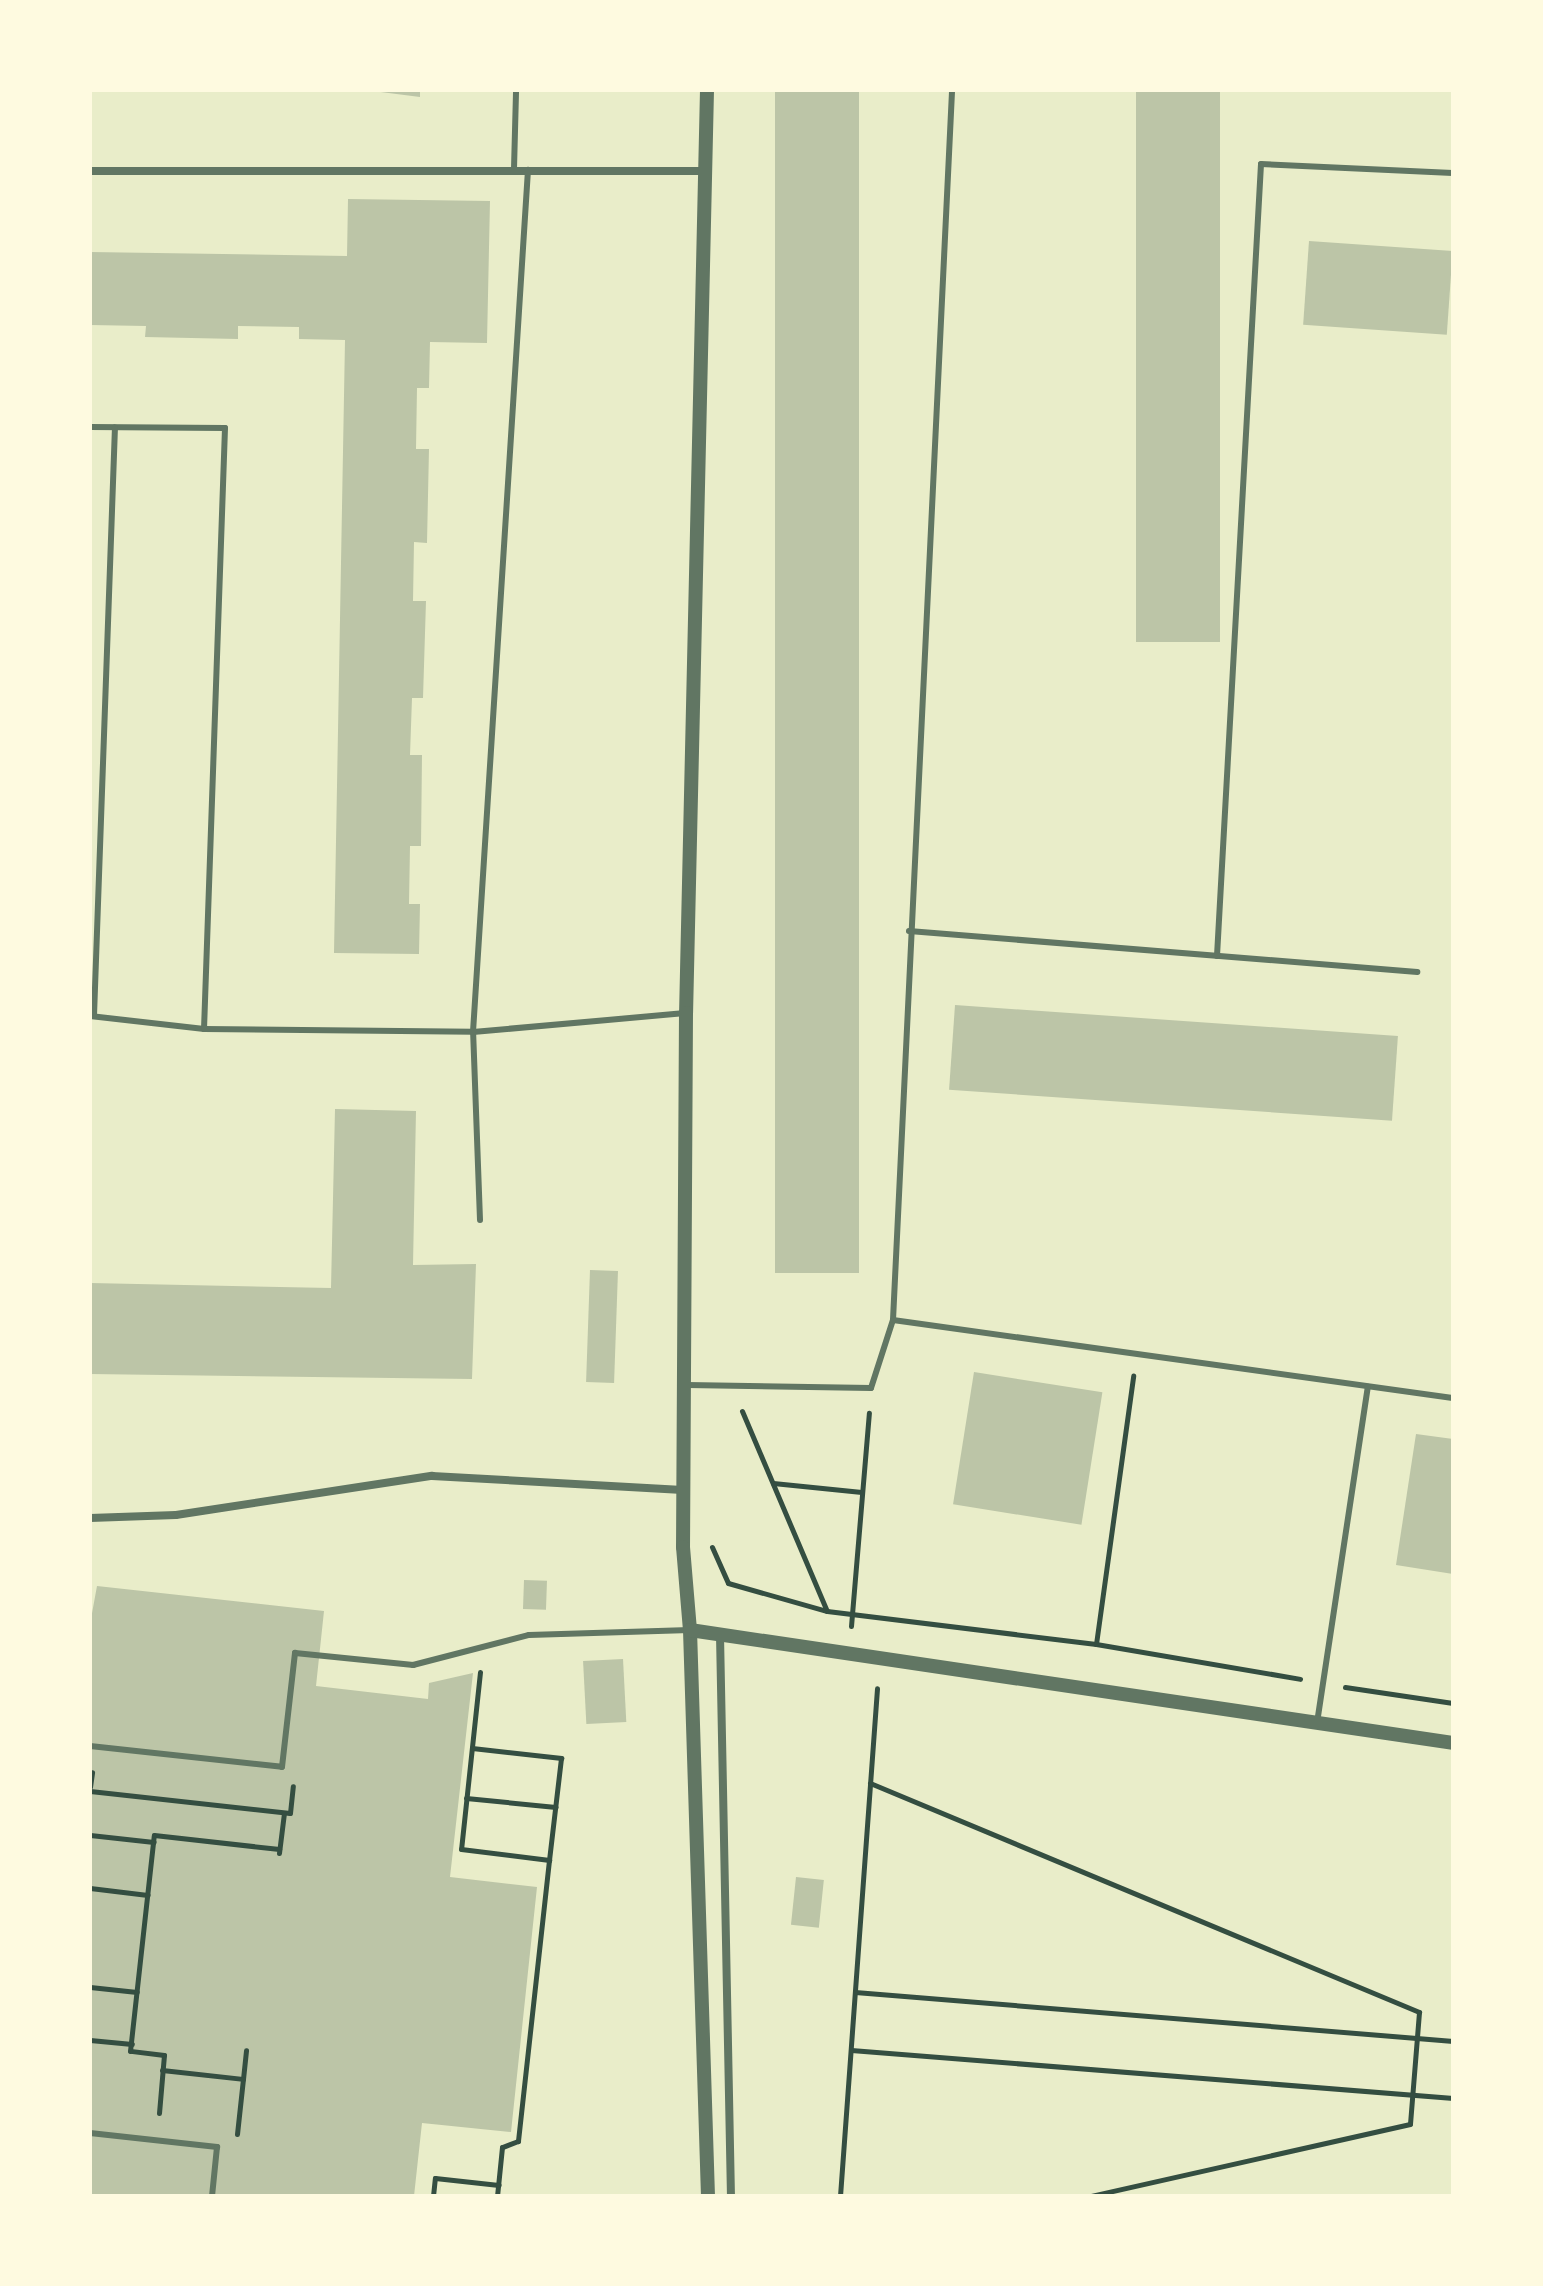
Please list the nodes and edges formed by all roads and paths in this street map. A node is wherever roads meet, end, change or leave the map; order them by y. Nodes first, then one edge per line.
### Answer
1 (516, 90) edge
2 (707, 90) edge
3 (952, 90) edge
4 (514, 169) junction
5 (528, 170) junction
6 (90, 171) edge
7 (706, 171) junction
8 (1453, 173) edge
9 (90, 427) edge
10 (115, 427) junction
11 (909, 931) junction
12 (1217, 956) junction
13 (1417, 972) dead end
14 (686, 1013) junction
15 (92, 1016) edge
16 (204, 1029) junction
17 (473, 1032) junction
18 (480, 1220) dead end
19 (893, 1320) junction
20 (1137, 1350) junction
21 (731, 1384) junction
22 (687, 1385) junction
23 (1368, 1387) junction
24 (871, 1388) junction
25 (1453, 1398) edge
26 (773, 1483) junction
27 (683, 1490) junction
28 (862, 1492) junction
29 (90, 1518) edge
30 (683, 1547) junction
31 (827, 1611) junction
32 (852, 1614) junction
33 (690, 1630) junction
34 (720, 1635) junction
35 (1096, 1644) junction
36 (482, 1648) junction
37 (848, 1654) junction
38 (880, 1659) junction
39 (1323, 1683) junction
40 (1453, 1703) edge
41 (1316, 1726) junction
42 (1453, 1743) edge
43 (90, 1746) edge
44 (472, 1748) junction
45 (870, 1783) junction
46 (466, 1798) junction
47 (556, 1807) junction
48 (284, 1813) dead end
49 (90, 1835) edge
50 (154, 1842) junction
51 (549, 1860) junction
52 (90, 1888) edge
53 (148, 1895) junction
54 (90, 1987) edge
55 (137, 1992) junction
56 (855, 1992) junction
57 (1417, 2038) junction
58 (90, 2040) edge
59 (1453, 2041) edge
60 (132, 2044) junction
61 (246, 2050) dead end
62 (851, 2050) junction
63 (162, 2070) junction
64 (1413, 2095) junction
65 (1453, 2098) edge
66 (159, 2113) dead end
67 (90, 2133) edge
68 (499, 2185) junction
69 (212, 2196) edge
70 (433, 2196) edge
71 (497, 2196) edge
72 (708, 2196) edge
73 (731, 2196) edge
74 (840, 2196) edge
75 (1090, 2196) edge

1 - 4 lane
2 - 7 street
3 - 11 lane
4 - 5 street
4 - 6 street
5 - 7 street
5 - 17 lane
7 - 14 street
8 - 12 lane
9 - 10 lane
10 - 15 lane
10 - 16 lane
11 - 12 lane
11 - 19 lane
12 - 13 lane
14 - 17 lane
14 - 22 street
15 - 16 lane
16 - 17 lane
17 - 18 lane
19 - 20 lane
19 - 24 lane
20 - 23 lane
20 - 35 path
21 - 22 lane
21 - 24 lane
21 - 26 path
22 - 27 street
23 - 25 lane
23 - 39 lane
24 - 28 path
26 - 28 path
26 - 31 path
27 - 29 street
27 - 30 street
28 - 32 path
30 - 31 path
30 - 33 street
31 - 32 path
32 - 35 path
32 - 37 path
33 - 34 street
33 - 36 lane
33 - 72 street
34 - 37 street
34 - 73 street
35 - 39 path
36 - 43 lane
36 - 44 path
37 - 38 street
38 - 41 street
38 - 45 path
39 - 40 path
39 - 41 lane
41 - 42 street
44 - 46 path
44 - 47 path
45 - 56 path
45 - 57 path
46 - 47 path
46 - 51 path
47 - 51 path
48 - 50 path
49 - 50 path
50 - 53 path
51 - 68 path
52 - 53 path
53 - 55 path
54 - 55 path
55 - 60 path
56 - 57 path
56 - 62 path
57 - 59 path
57 - 64 path
58 - 60 path
60 - 63 path
61 - 63 path
62 - 64 path
62 - 74 path
63 - 66 path
64 - 65 path
64 - 75 path
67 - 69 lane
68 - 70 path
68 - 71 path

